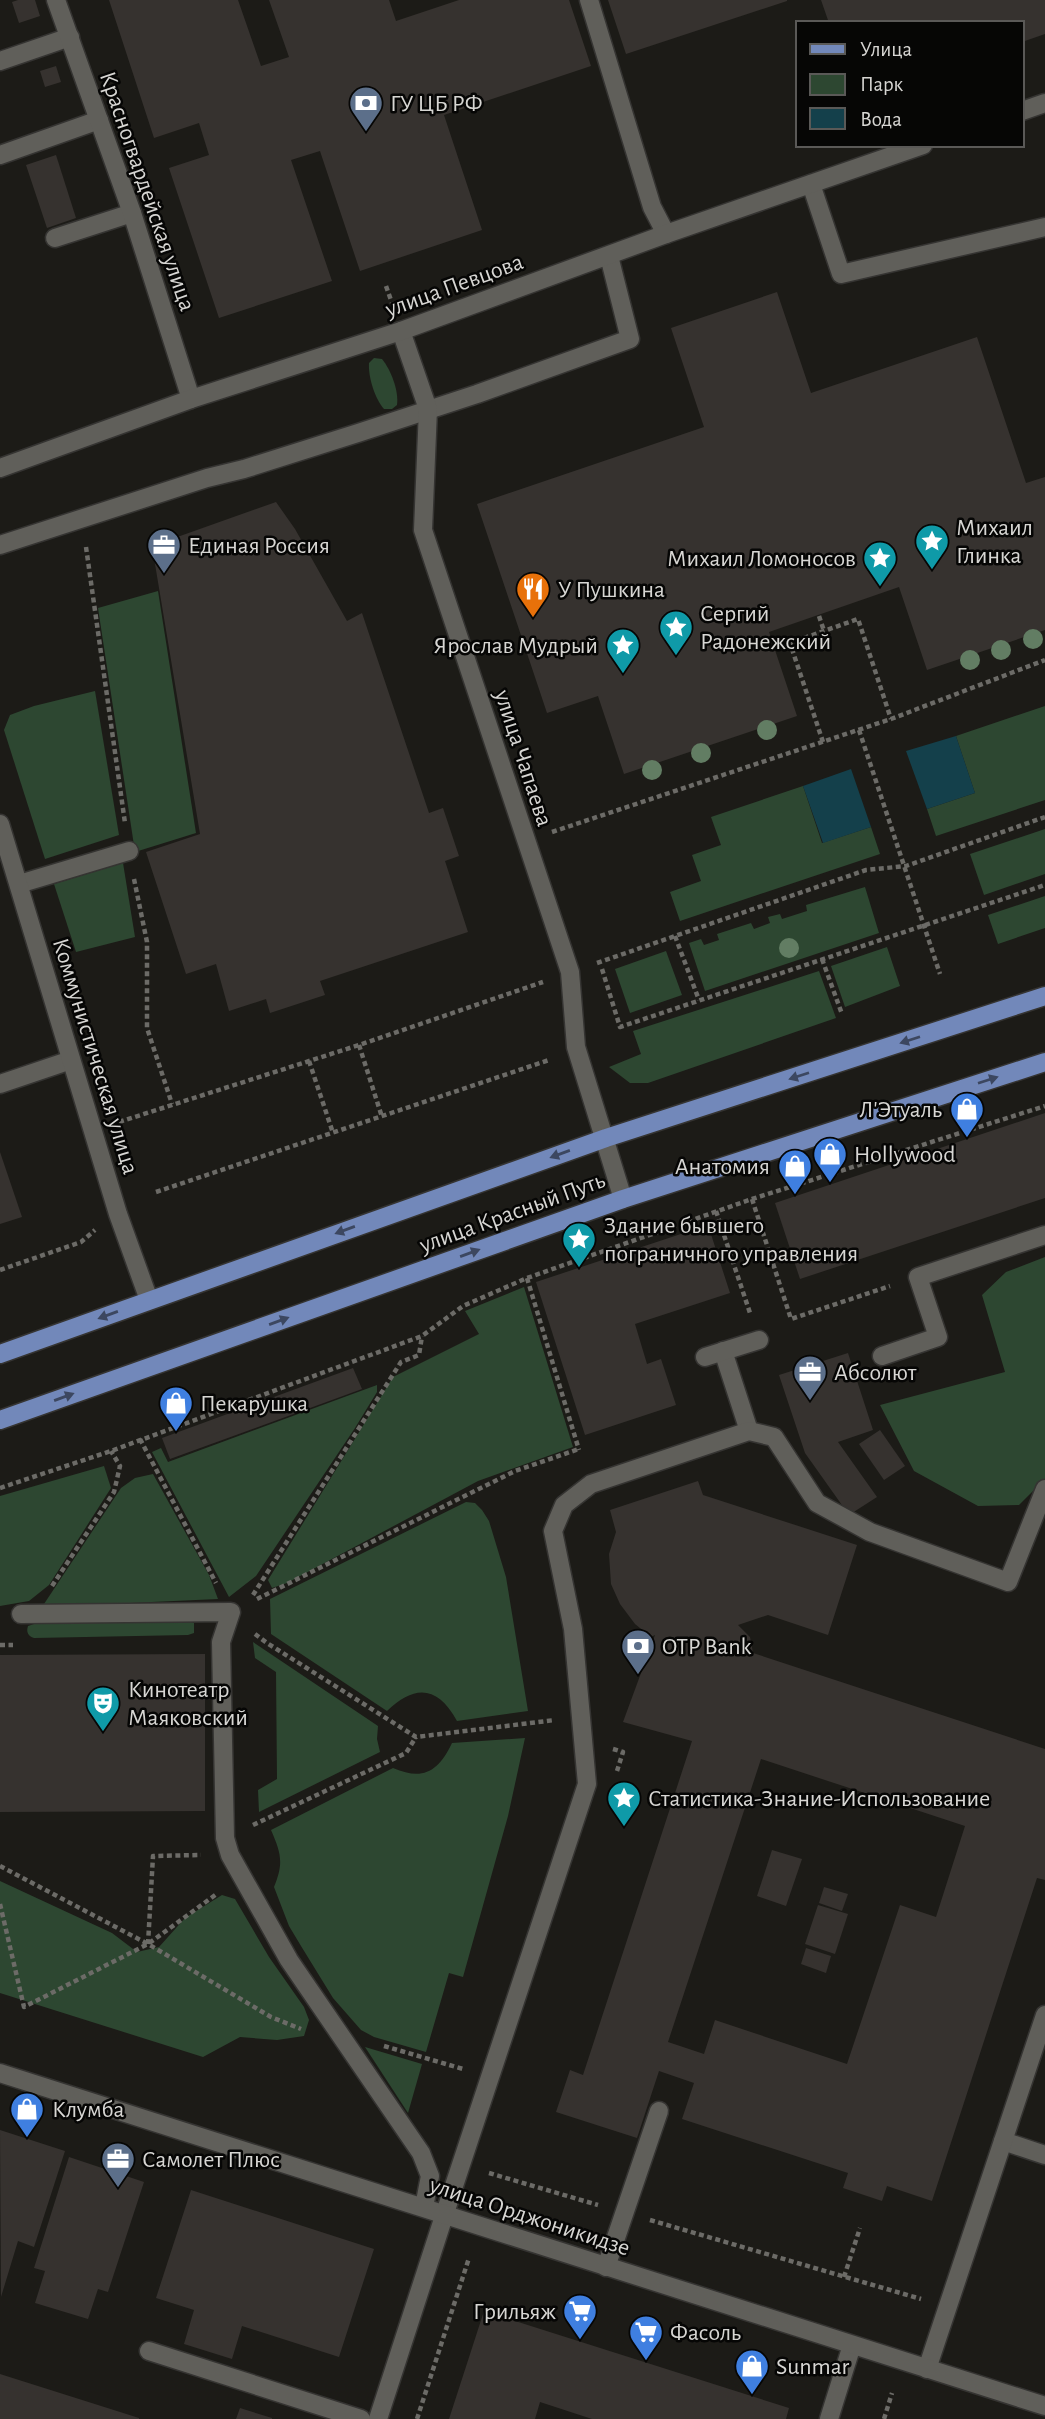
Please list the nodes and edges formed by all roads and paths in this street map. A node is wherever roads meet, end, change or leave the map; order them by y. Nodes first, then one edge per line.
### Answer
1 (57, 0) edge
2 (589, 0) edge
3 (70, 37) junction
4 (0, 61) edge
5 (1045, 103) edge
6 (1024, 110) edge
7 (99, 120) junction
8 (917, 147) edge
9 (0, 155) edge
10 (811, 184) junction
11 (132, 214) junction
12 (1045, 227) edge
13 (666, 234) junction
14 (55, 238) dead end
15 (609, 256) junction
16 (386, 286) dead end
17 (392, 303) dead end
18 (401, 331) junction
19 (191, 399) junction
20 (428, 410) junction
21 (0, 468) edge
22 (81, 518) junction
23 (0, 545) edge
24 (819, 616) dead end
25 (824, 631) junction
26 (1045, 660) edge
27 (891, 719) junction
28 (859, 730) junction
29 (823, 742) junction
30 (1045, 817) edge
31 (0, 824) edge
32 (559, 844) dead end
33 (129, 851) junction
34 (906, 866) junction
35 (19, 884) junction
36 (1045, 885) edge
37 (925, 925) junction
38 (675, 936) junction
39 (822, 960) junction
40 (940, 974) dead end
41 (533, 986) dead end
42 (1045, 996) edge
43 (699, 1000) junction
44 (842, 1014) dead end
45 (359, 1045) junction
46 (556, 1057) dead end
47 (71, 1060) junction
48 (309, 1061) junction
49 (1045, 1062) edge
50 (0, 1084) edge
51 (172, 1104) junction
52 (1045, 1106) edge
53 (382, 1117) junction
54 (93, 1130) junction
55 (333, 1133) junction
56 (606, 1138) junction
57 (156, 1192) dead end
58 (623, 1199) junction
59 (751, 1199) junction
60 (716, 1211) junction
61 (98, 1227) dead end
62 (1045, 1235) edge
63 (0, 1270) edge
64 (918, 1277) junction
65 (527, 1278) junction
66 (149, 1300) junction
67 (422, 1336) junction
68 (759, 1340) joint
69 (723, 1351) junction
70 (0, 1354) edge
71 (882, 1356) dead end
72 (705, 1357) dead end
73 (0, 1420) edge
74 (749, 1431) junction
75 (140, 1439) junction
76 (111, 1451) junction
77 (0, 1488) edge
78 (1045, 1489) edge
79 (231, 1612) junction
80 (21, 1614) joint
81 (580, 1717) junction
82 (416, 1737) junction
83 (228, 1847) junction
84 (0, 1866) edge
85 (241, 1876) junction
86 (0, 1904) edge
87 (148, 1944) junction
88 (1045, 2015) edge
89 (346, 2042) junction
90 (0, 2073) edge
91 (491, 2077) junction
92 (659, 2111) dead end
93 (1003, 2141) junction
94 (1045, 2155) edge
95 (481, 2171) dead end
96 (424, 2207) junction
97 (625, 2213) junction
98 (446, 2214) junction
99 (860, 2228) dead end
100 (468, 2258) dead end
101 (606, 2267) junction
102 (844, 2277) junction
103 (948, 2307) junction
104 (852, 2345) junction
105 (149, 2351) dead end
106 (927, 2369) junction
107 (892, 2393) dead end
108 (1045, 2406) edge
109 (361, 2419) edge
110 (378, 2419) edge
111 (416, 2419) edge
112 (829, 2419) edge
113 (884, 2419) edge

1 - 3 street, Красногвардейская улица
2 - 13 street
3 - 4 street
3 - 7 street, Красногвардейская улица
5 - 6 street
7 - 9 street
7 - 11 street, Красногвардейская улица
8 - 10 street, улица Певцова
10 - 12 street
10 - 13 street, улица Певцова
11 - 14 street
11 - 19 street, Красногвардейская улица
13 - 15 street, улица Певцова
15 - 18 street, улица Певцова
15 - 20 street
16 - 17 path
18 - 19 street, улица Певцова
18 - 20 street, улица Чапаева
19 - 21 street, улица Певцова
20 - 22 street
20 - 56 street, улица Чапаева
22 - 23 street
22 - 33 path
24 - 25 path
25 - 27 path
25 - 29 path
26 - 27 path
27 - 28 path
28 - 29 path
28 - 34 path
29 - 32 path
30 - 34 path
31 - 35 street, Коммунистическая улица
33 - 35 street
33 - 51 path
34 - 37 path
34 - 38 path
35 - 47 street, Коммунистическая улица
36 - 37 path
37 - 39 path
37 - 40 path
38 - 43 path
38 - 43 path
39 - 43 path
39 - 44 path
41 - 45 path
42 -> 56 main road, улица Красный Путь
45 - 48 path
45 - 53 path
46 - 53 path
47 - 50 street
47 - 54 street, Коммунистическая улица
48 - 51 path
48 - 55 path
58 -> 49 main road, улица Красный Путь
51 - 54 path
52 - 59 path
53 - 55 path
54 - 66 street, Коммунистическая улица
55 - 57 path
56 - 58 street, улица Чапаева
56 -> 66 main road, улица Красный Путь
73 -> 58 main road, улица Красный Путь
59 - 60 path
59 - 64 path
60 - 65 path
60 - 68 path
61 - 63 path
62 - 64 street
64 - 71 street
65 - 67 path
65 - 67 path
66 -> 70 main road, улица Красный Путь
67 - 75 path
68 - 69 street
69 - 72 street
69 - 74 street
74 - 78 street
74 - 81 street
75 - 76 path
75 - 79 path
76 - 77 path
76 - 80 path
79 - 80 street
79 - 82 path
79 - 83 street
81 - 82 path
81 - 91 street
82 - 83 path
83 - 85 street
83 - 87 path
84 - 87 path
85 - 87 path
85 - 89 street
86 - 87 path
87 - 89 path
88 - 93 street
89 - 91 path
89 - 96 street
90 - 96 street, улица Орджоникидзе
91 - 98 street
92 - 97 street
93 - 94 street
93 - 103 street
95 - 97 path
96 - 98 street, улица Орджоникидзе
97 - 101 street
97 - 102 path
98 - 101 street, улица Орджоникидзе
98 - 110 street
99 - 102 path
100 - 111 path
101 - 104 street, улица Орджоникидзе
102 - 103 path
103 - 106 street
104 - 106 street, улица Орджоникидзе
104 - 112 street
105 - 109 street
106 - 108 street, улица Орджоникидзе
107 - 113 path

